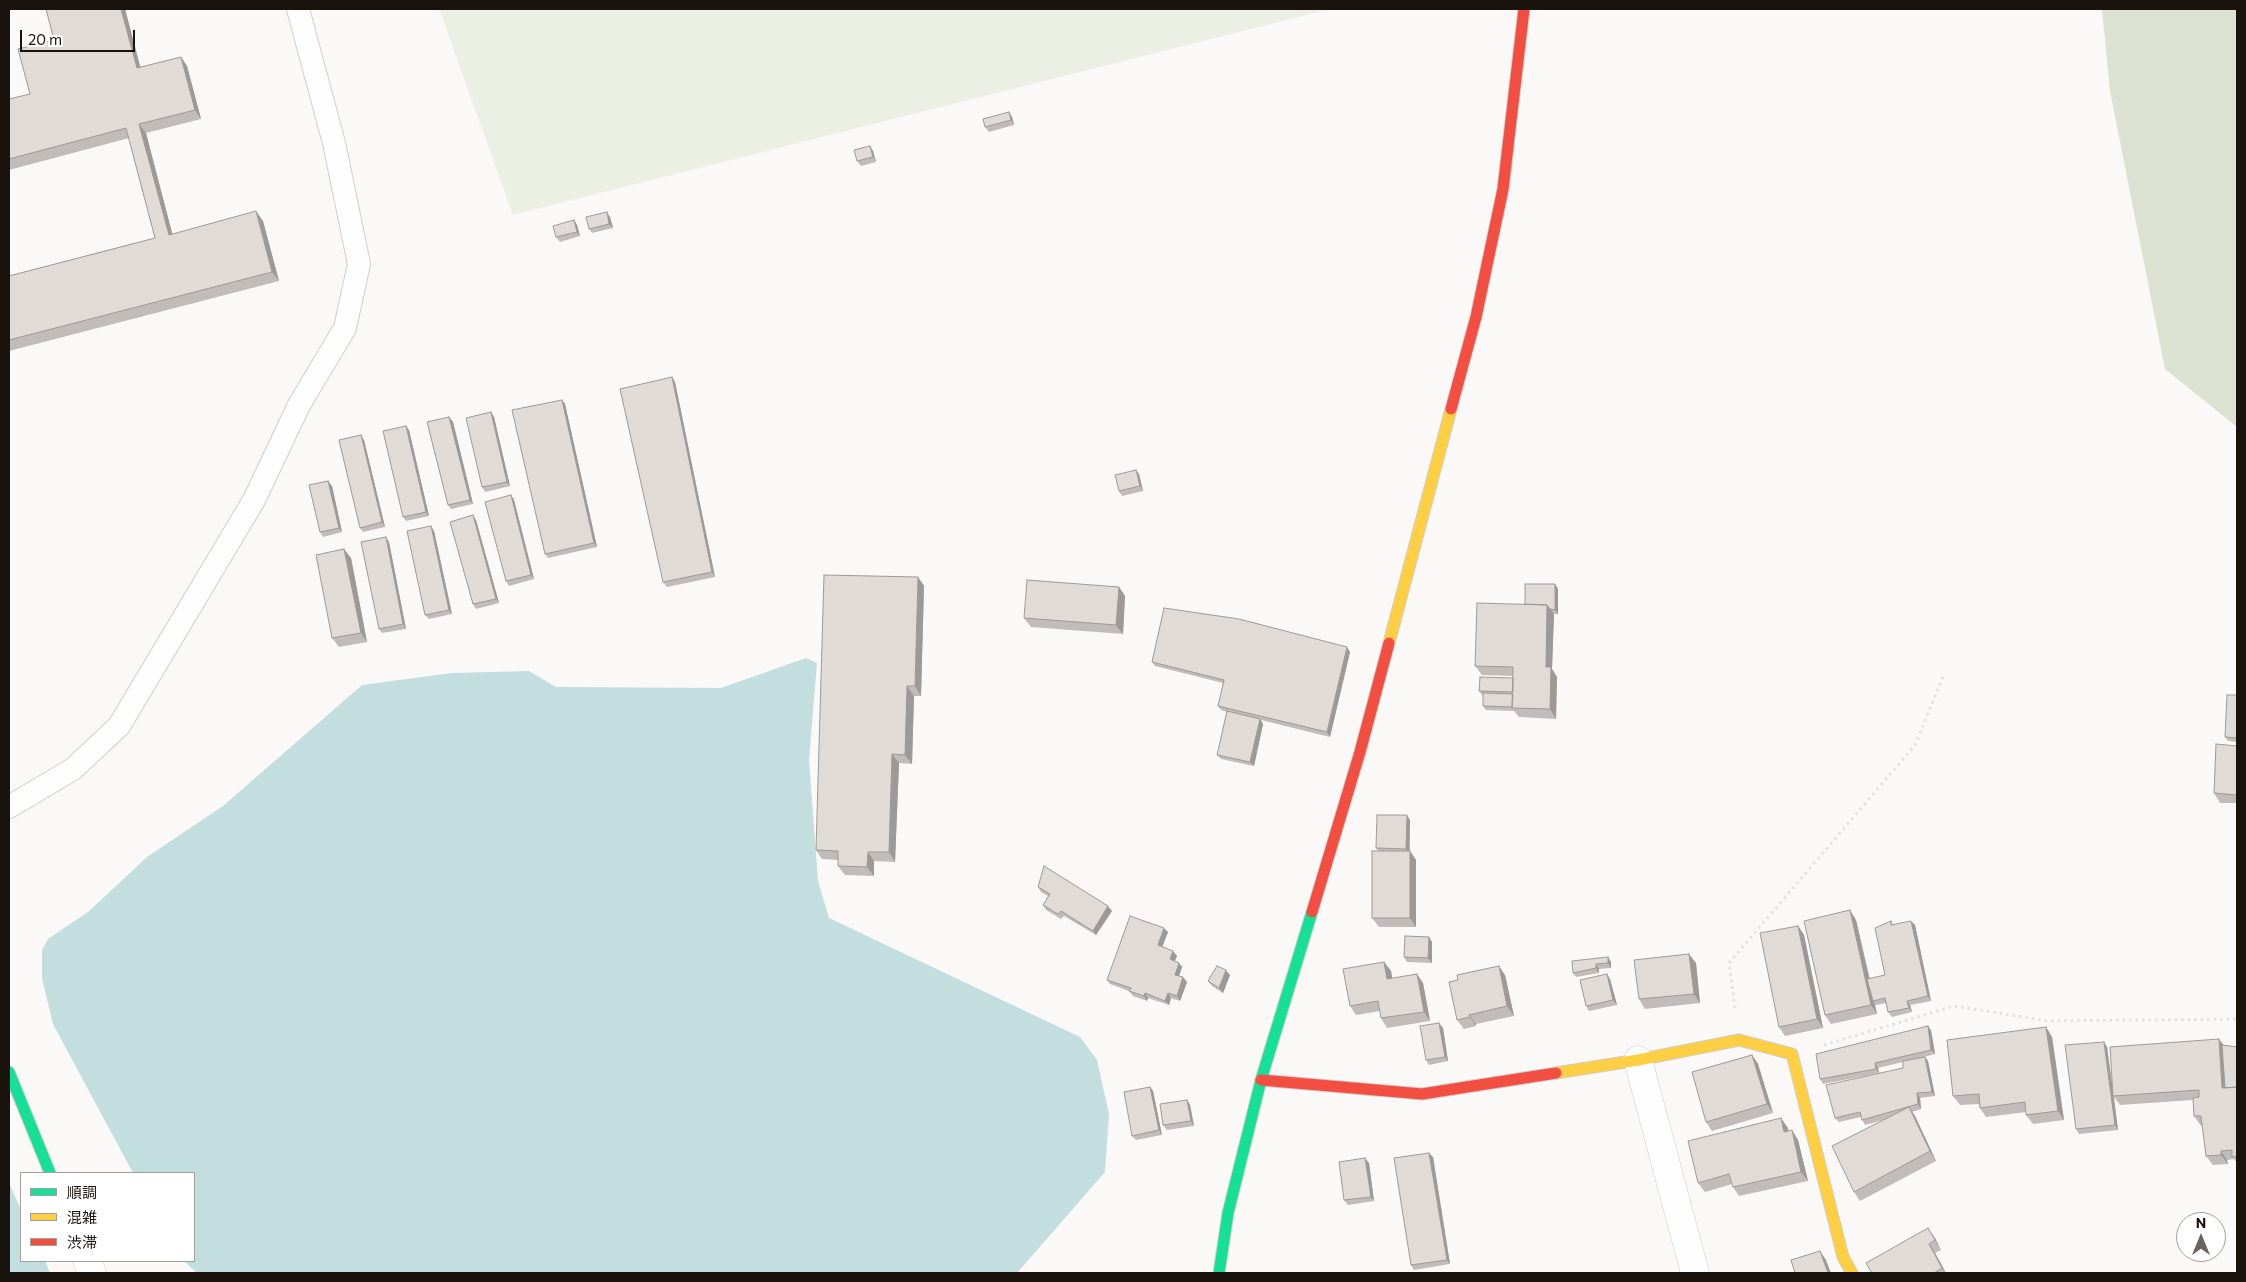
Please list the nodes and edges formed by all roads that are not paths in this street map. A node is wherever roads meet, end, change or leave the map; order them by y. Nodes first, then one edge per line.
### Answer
1 (298, 9) edge
2 (1524, 9) edge
3 (9, 807) edge
4 (1638, 1060) junction
5 (9, 1072) edge
6 (1260, 1080) junction
7 (50, 1172) edge
8 (1219, 1273) edge
9 (1694, 1273) edge
10 (1852, 1273) edge

1 - 3 lane
2 - 6 street
4 - 6 street
4 - 9 street
4 - 10 street
5 - 7 street
6 - 8 street

